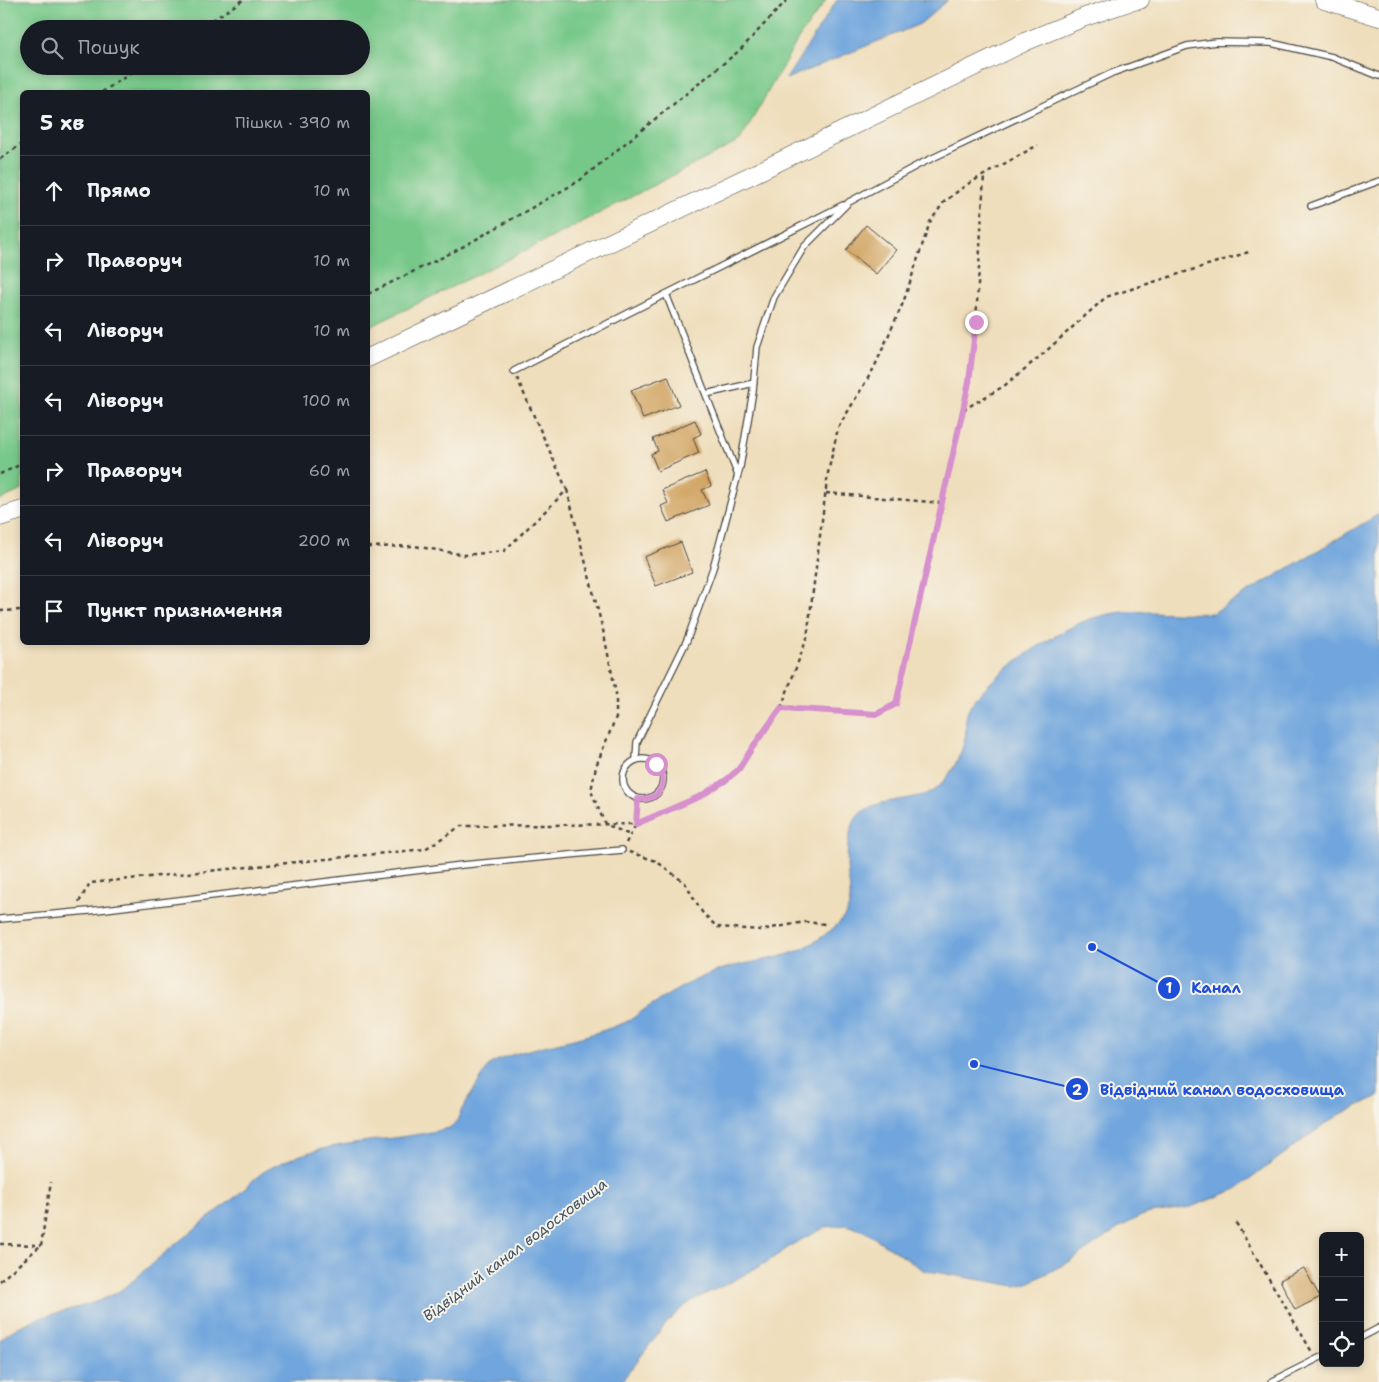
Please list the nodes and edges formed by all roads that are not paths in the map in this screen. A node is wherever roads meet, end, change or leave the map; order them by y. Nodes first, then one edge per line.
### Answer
1 (1140, 0) edge
2 (1324, 0) edge
3 (1379, 17) edge
4 (1379, 76) edge
5 (1379, 181) edge
6 (849, 202) junction
7 (1311, 206) dead end
8 (666, 294) junction
9 (370, 357) edge
10 (514, 370) road end
11 (754, 383) junction
12 (706, 394) junction
13 (738, 474) junction
14 (20, 511) edge
15 (0, 517) edge
16 (636, 760) junction
17 (622, 850) road end
18 (0, 920) edge
19 (1379, 1328) edge
20 (1364, 1336) edge
21 (1319, 1358) edge
22 (1271, 1382) edge

1 - 9 main road
2 - 3 main road
4 - 6 lane
5 - 7 lane
6 - 8 lane
6 - 11 lane
8 - 10 lane
8 - 12 lane
11 - 12 lane
11 - 13 lane
12 - 13 lane
13 - 16 lane
14 - 15 main road
16 - 16 lane
17 - 18 lane
19 - 20 lane
21 - 22 lane

